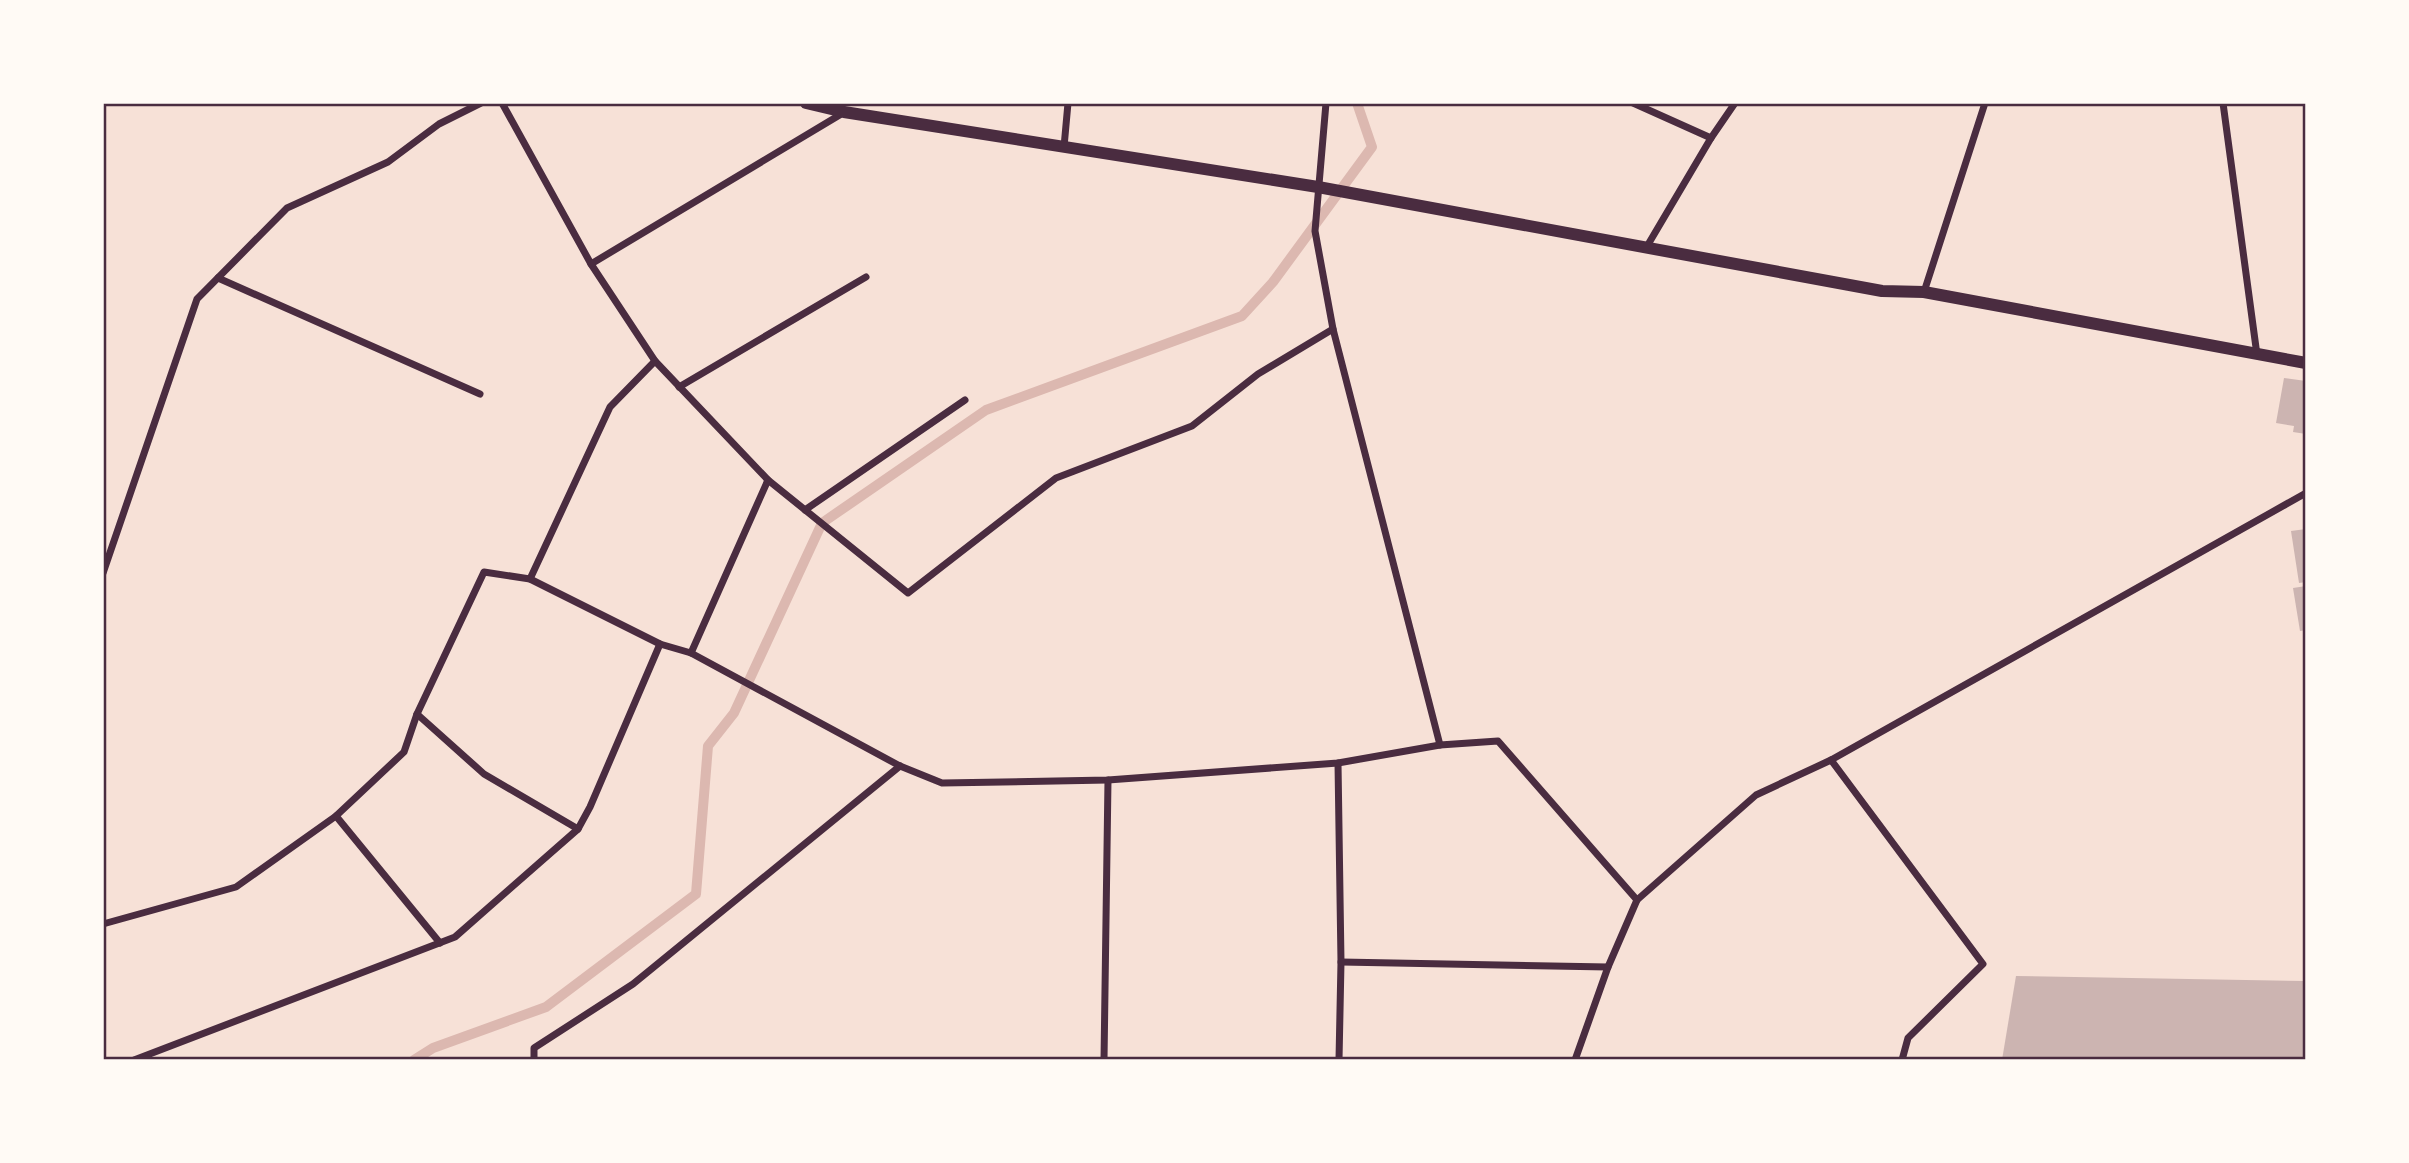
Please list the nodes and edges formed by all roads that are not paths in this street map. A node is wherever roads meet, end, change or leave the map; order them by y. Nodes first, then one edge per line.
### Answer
1 (481, 103) edge
2 (502, 103) edge
3 (806, 103) edge
4 (1068, 103) edge
5 (1326, 103) edge
6 (1633, 103) edge
7 (1735, 103) edge
8 (1985, 103) edge
9 (2223, 103) edge
10 (844, 112) junction
11 (1711, 138) junction
12 (1064, 147) junction
13 (1318, 187) junction
14 (1646, 248) junction
15 (591, 264) junction
16 (866, 277) dead end
17 (218, 278) junction
18 (1924, 292) junction
19 (1332, 329) junction
20 (2257, 355) junction
21 (655, 361) junction
22 (2306, 363) edge
23 (679, 387) junction
24 (480, 394) dead end
25 (965, 400) dead end
26 (768, 480) junction
27 (2306, 493) edge
28 (804, 510) junction
29 (103, 573) edge
30 (530, 579) junction
31 (660, 644) junction
32 (691, 653) junction
33 (417, 714) junction
34 (1440, 745) junction
35 (1831, 760) junction
36 (1338, 763) junction
37 (900, 766) junction
38 (1108, 780) junction
39 (336, 816) junction
40 (578, 829) junction
41 (1637, 900) junction
42 (103, 924) edge
43 (440, 943) junction
44 (1341, 962) junction
45 (1608, 967) junction
46 (134, 1060) edge
47 (534, 1060) edge
48 (1104, 1060) edge
49 (1339, 1060) edge
50 (1574, 1060) edge
51 (1902, 1060) edge

1 - 17 street
2 - 15 street
3 - 10 street
4 - 12 street
5 - 13 street
6 - 11 street
7 - 11 street
8 - 18 street
9 - 20 street
10 - 12 street
10 - 15 street
11 - 14 street
12 - 13 street
13 - 14 street
13 - 19 street
14 - 18 street
15 - 21 street
16 - 23 street
17 - 24 street
17 - 29 street
18 - 20 street
19 - 28 street
19 - 34 street
20 - 22 street
21 - 23 street
21 - 30 street
23 - 26 street
25 - 28 street
26 - 28 street
26 - 32 street
27 - 35 street
30 - 31 street
30 - 33 street
31 - 32 street
31 - 40 street
32 - 37 street
33 - 39 street
33 - 40 street
34 - 36 street
34 - 41 street
35 - 41 street
35 - 51 street
36 - 38 street
36 - 44 street
37 - 38 street
37 - 47 street
38 - 48 street
39 - 42 street
39 - 43 street
40 - 43 street
41 - 45 street
43 - 46 street
44 - 45 street
44 - 49 street
45 - 50 street

